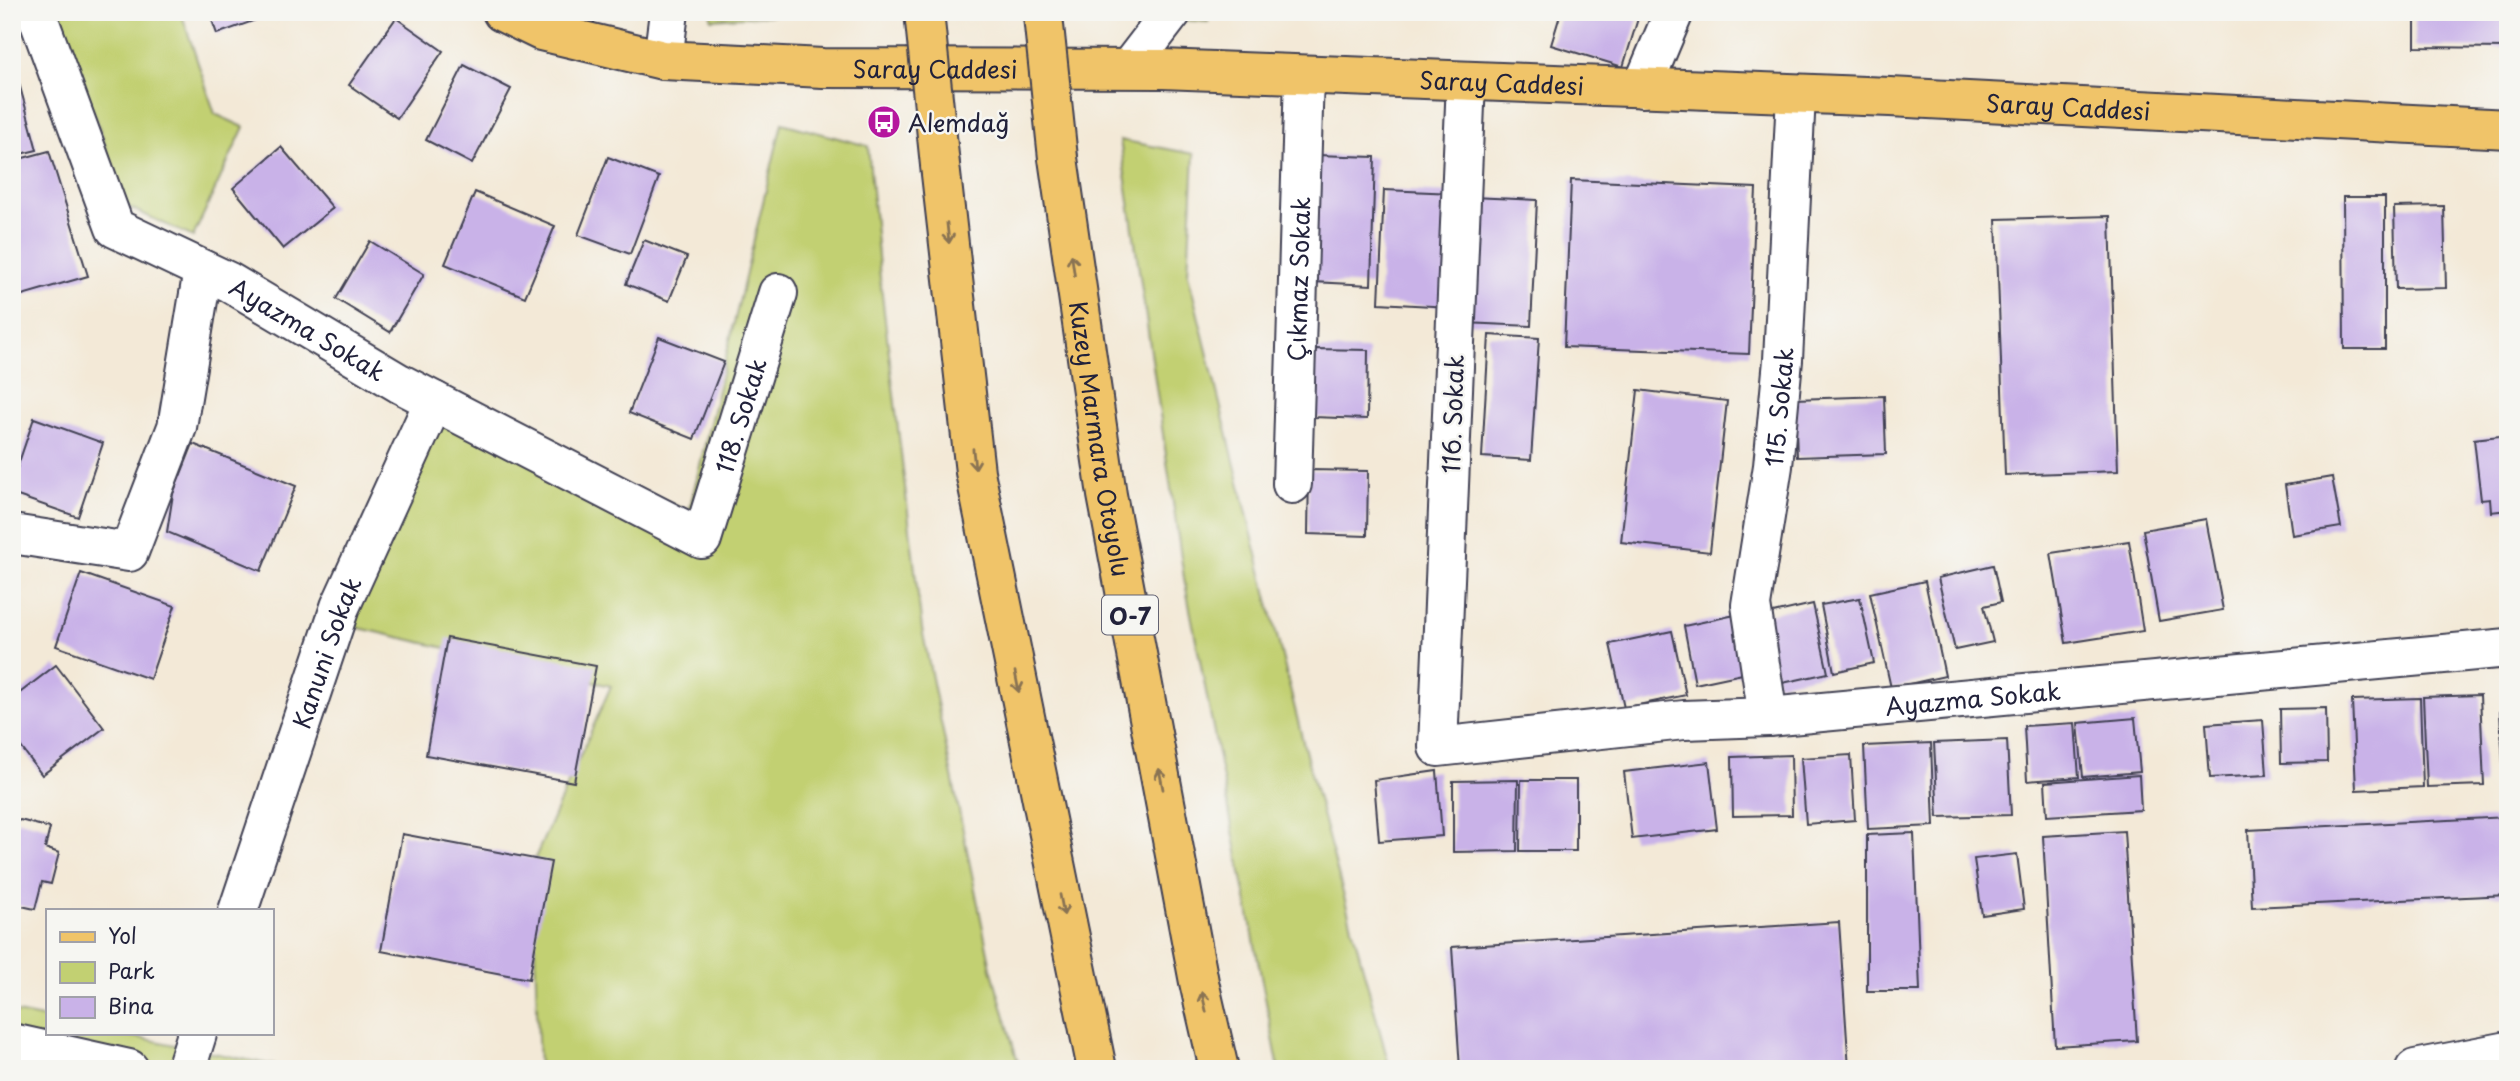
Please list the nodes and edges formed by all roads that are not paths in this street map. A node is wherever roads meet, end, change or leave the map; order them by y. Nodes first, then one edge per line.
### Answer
1 (36, 12) edge
2 (502, 12) edge
3 (669, 12) edge
4 (924, 12) edge
5 (1172, 12) edge
6 (1674, 12) edge
7 (1043, 14) edge
8 (663, 60) junction
9 (1129, 68) junction
10 (1304, 75) junction
11 (1466, 81) junction
12 (1642, 88) junction
13 (1796, 94) junction
14 (2508, 129) edge
15 (203, 270) junction
16 (778, 293) dead end
17 (434, 401) junction
18 (1292, 484) dead end
19 (12, 534) edge
20 (702, 539) joint
21 (2508, 648) edge
22 (1768, 717) junction
23 (1438, 747) joint
24 (239, 909) edge
25 (196, 1036) edge
26 (12, 1043) edge
27 (2508, 1051) edge
28 (129, 1069) edge
29 (186, 1069) edge
30 (1097, 1069) edge
31 (1219, 1069) edge
32 (2415, 1069) edge

1 - 15 street, Ayazma Sokak
2 - 8 main road, Saray Caddesi
3 - 8 street
4 -> 30 main road, bridge
5 - 9 street
6 - 12 street
31 -> 7 main road, Kuzey Marmara Otoyolu / O-7, bridge
8 - 9 main road, Saray Caddesi
9 - 10 main road, Saray Caddesi
10 - 11 main road, Saray Caddesi
10 - 18 street, Çıkmaz Sokak
11 - 12 main road, Saray Caddesi
11 - 23 street, 116. Sokak
12 - 13 main road, Saray Caddesi
13 - 14 main road, Saray Caddesi
13 - 22 street, 115. Sokak
15 - 17 street, Ayazma Sokak
15 - 19 street
16 - 20 street, 118. Sokak
17 - 20 street, Ayazma Sokak
17 - 24 street, Kanuni Sokak
21 - 22 street, Ayazma Sokak
22 - 23 street, Ayazma Sokak
25 - 29 street
26 - 28 street
27 - 32 street

